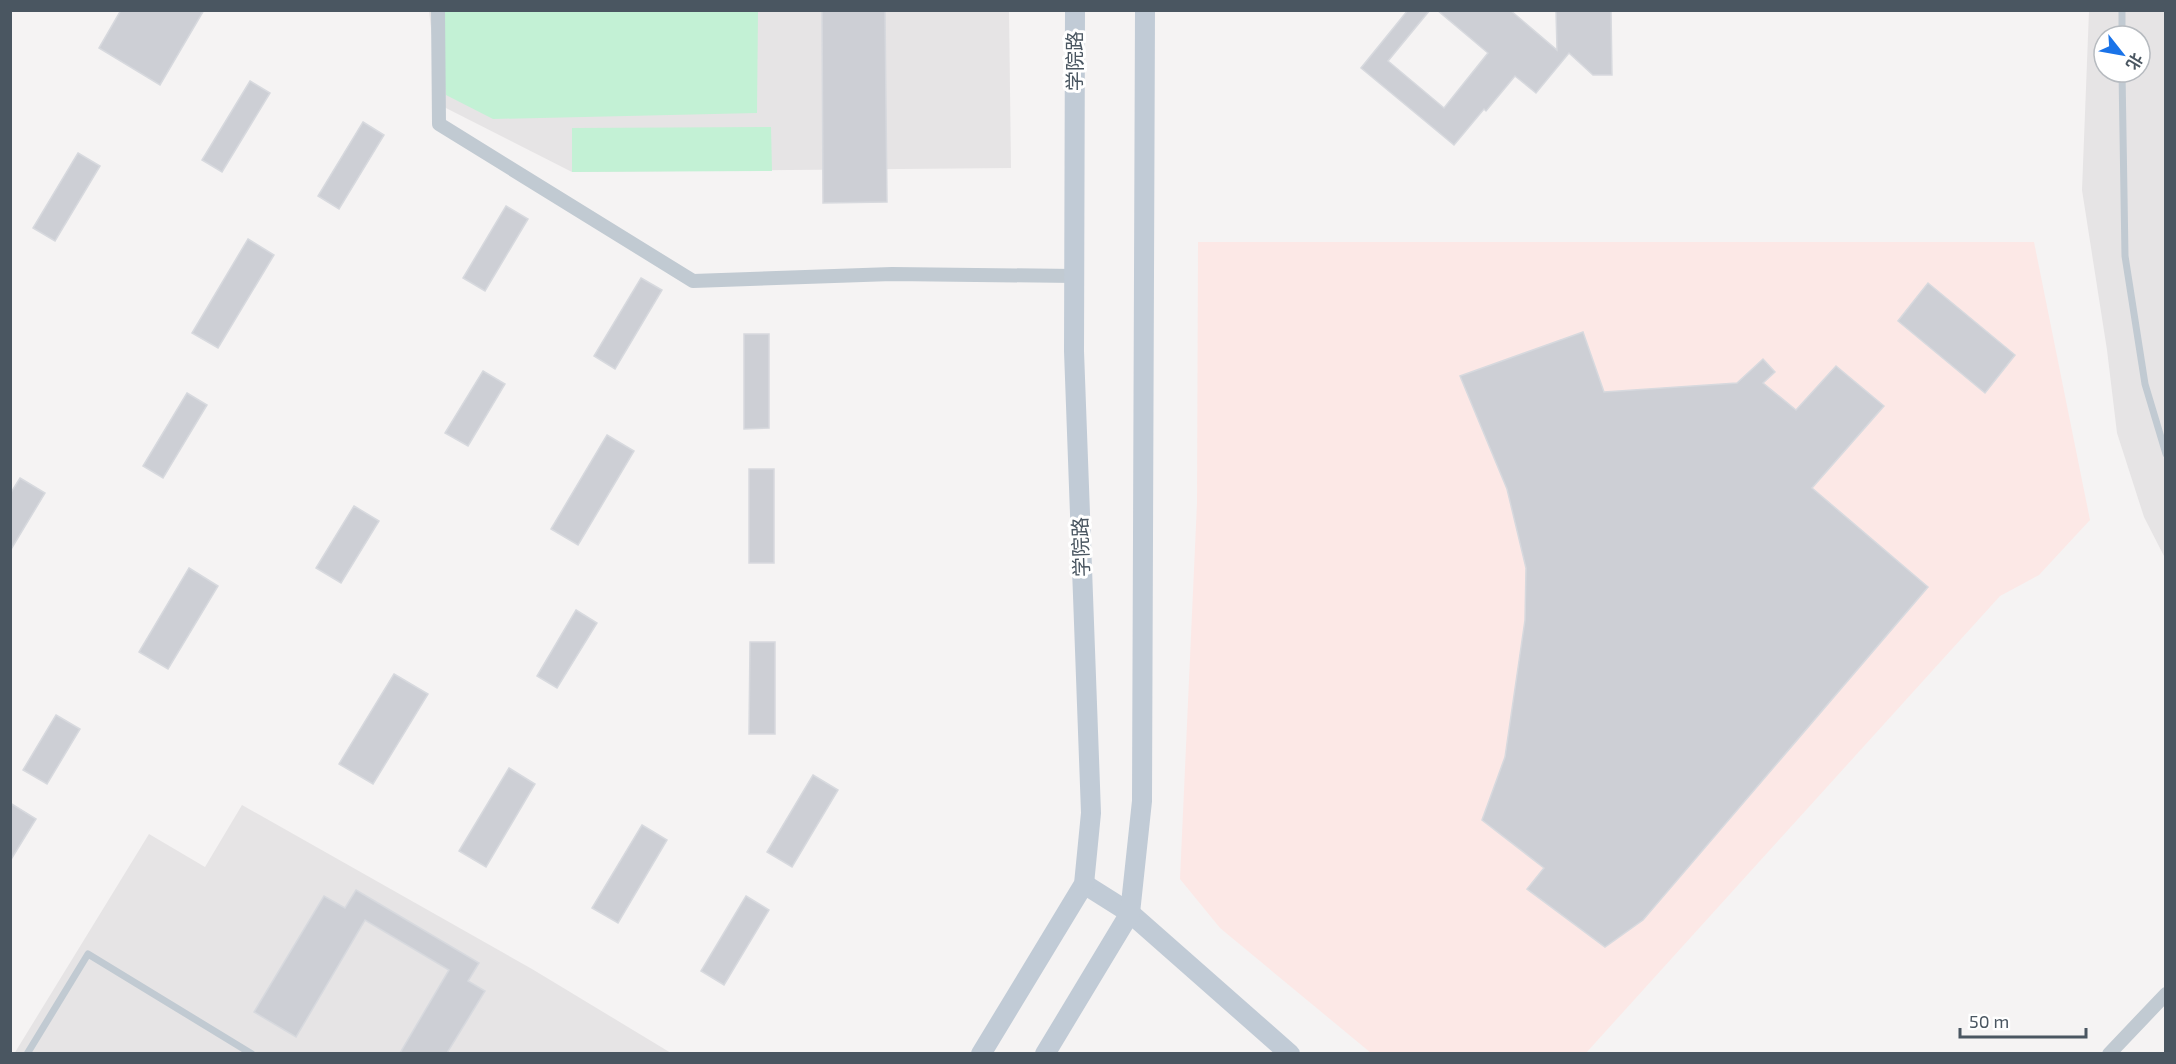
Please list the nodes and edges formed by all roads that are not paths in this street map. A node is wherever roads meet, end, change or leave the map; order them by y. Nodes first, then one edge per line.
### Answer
1 (438, 10) edge
2 (1075, 10) edge
3 (1145, 10) edge
4 (2122, 84) edge
5 (1075, 276) junction
6 (2166, 454) edge
7 (1084, 884) junction
8 (1130, 913) junction
9 (2166, 994) edge
10 (27, 1053) edge
11 (252, 1053) edge
12 (981, 1053) edge
13 (1045, 1053) edge
14 (1290, 1053) edge
15 (2109, 1053) edge

1 - 5 street
2 - 5 main road, 学院路
3 - 8 main road
4 - 6 lane
5 - 7 main road, 学院路
7 - 8 main road
7 - 12 main road, 学院路
8 - 13 main road
8 - 14 main road
9 - 15 street
10 - 11 lane

